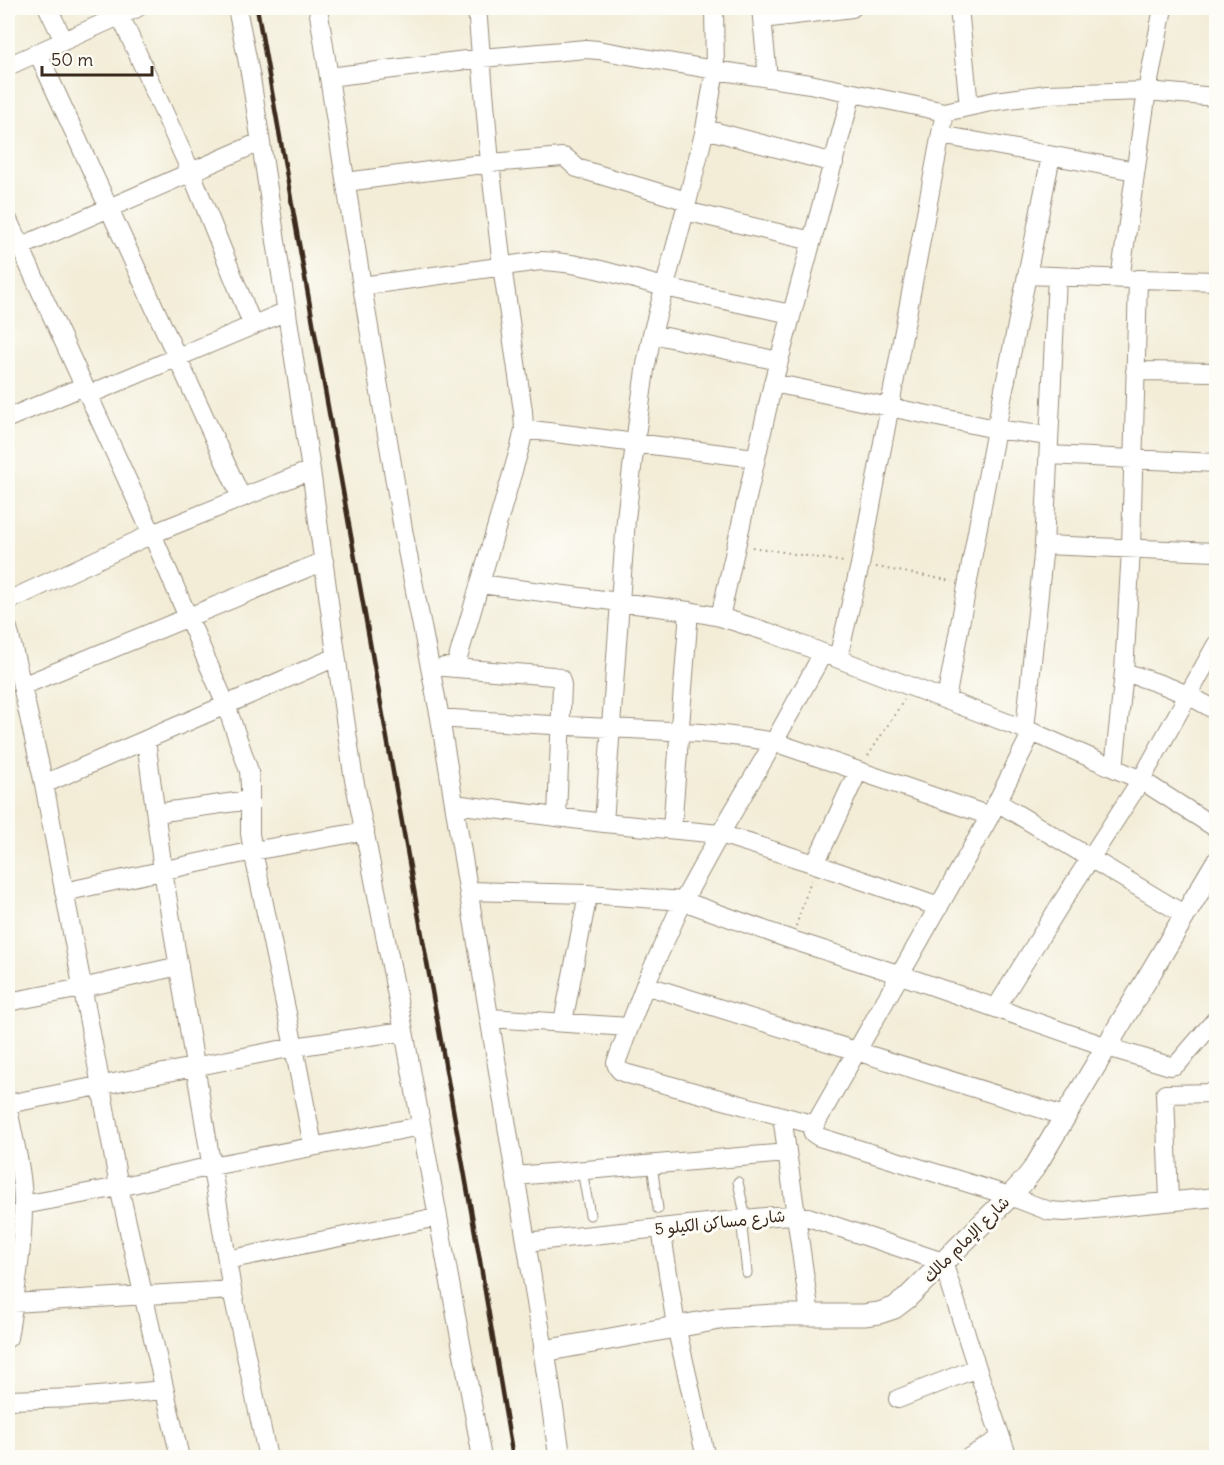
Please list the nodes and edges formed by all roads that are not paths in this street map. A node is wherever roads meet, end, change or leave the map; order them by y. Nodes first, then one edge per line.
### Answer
1 (48, 8) edge
2 (137, 8) edge
3 (237, 8) edge
4 (318, 8) edge
5 (477, 8) edge
6 (714, 8) edge
7 (852, 8) edge
8 (959, 8) edge
9 (1162, 8) edge
10 (761, 13) edge
11 (120, 15) junction
12 (64, 41) junction
13 (38, 53) junction
14 (482, 58) junction
15 (8, 66) edge
16 (716, 70) junction
17 (329, 76) junction
18 (768, 78) junction
19 (1147, 91) junction
20 (852, 93) junction
21 (1216, 97) edge
22 (969, 106) junction
23 (945, 112) junction
24 (705, 129) junction
25 (941, 135) junction
26 (260, 142) junction
27 (1051, 156) junction
28 (490, 163) junction
29 (834, 163) junction
30 (1135, 171) junction
31 (190, 172) junction
32 (346, 182) junction
33 (686, 206) junction
34 (109, 208) junction
35 (9, 226) edge
36 (812, 241) junction
37 (20, 247) junction
38 (502, 266) junction
39 (1027, 275) junction
40 (1057, 277) junction
41 (1120, 279) junction
42 (1138, 279) junction
43 (1216, 281) edge
44 (362, 286) junction
45 (664, 286) junction
46 (287, 311) junction
47 (791, 314) junction
48 (253, 326) junction
49 (652, 334) junction
50 (177, 358) junction
51 (779, 361) junction
52 (1135, 371) junction
53 (1216, 372) edge
54 (773, 383) junction
55 (86, 391) junction
56 (890, 408) junction
57 (8, 418) edge
58 (524, 429) junction
59 (996, 429) junction
60 (1049, 436) junction
61 (635, 443) junction
62 (1048, 455) junction
63 (755, 458) junction
64 (1134, 460) junction
65 (1216, 463) edge
66 (311, 470) junction
67 (241, 497) junction
68 (152, 534) junction
69 (1044, 545) junction
70 (1131, 549) junction
71 (1216, 552) edge
72 (324, 561) junction
73 (480, 584) junction
74 (8, 601) edge
75 (620, 602) junction
76 (689, 611) junction
77 (188, 617) junction
78 (720, 617) junction
79 (8, 628) edge
80 (1216, 645) edge
81 (830, 655) junction
82 (336, 657) junction
83 (430, 666) junction
84 (455, 668) junction
85 (1124, 672) junction
86 (22, 686) junction
87 (1189, 695) junction
88 (946, 700) junction
89 (225, 705) junction
90 (1216, 711) edge
91 (440, 718) junction
92 (560, 726) junction
93 (612, 729) junction
94 (680, 731) junction
95 (1028, 731) junction
96 (146, 740) junction
97 (774, 742) junction
98 (1114, 768) junction
99 (858, 771) junction
100 (1141, 780) junction
101 (44, 784) junction
102 (250, 801) junction
103 (454, 804) junction
104 (994, 809) junction
105 (156, 813) junction
106 (557, 817) junction
107 (604, 823) junction
108 (1216, 828) edge
109 (672, 829) junction
110 (365, 831) junction
111 (720, 834) junction
112 (253, 851) junction
113 (1092, 858) junction
114 (1216, 863) edge
115 (815, 864) junction
116 (163, 871) junction
117 (469, 891) junction
118 (64, 892) junction
119 (588, 894) junction
120 (683, 901) junction
121 (939, 907) junction
122 (1185, 915) junction
123 (178, 966) junction
124 (901, 975) junction
125 (645, 985) junction
126 (82, 988) junction
127 (8, 1002) edge
128 (996, 1008) junction
129 (490, 1018) junction
130 (1216, 1019) edge
131 (563, 1022) junction
132 (629, 1027) junction
133 (404, 1031) junction
134 (294, 1047) junction
135 (1107, 1047) junction
136 (858, 1051) junction
137 (195, 1067) junction
138 (101, 1086) junction
139 (1216, 1093) edge
140 (8, 1106) edge
141 (782, 1116) junction
142 (1064, 1116) junction
143 (815, 1125) junction
144 (421, 1126) junction
145 (313, 1146) junction
146 (787, 1153) junction
147 (652, 1164) junction
148 (212, 1166) junction
149 (582, 1170) junction
150 (516, 1176) junction
151 (738, 1182) dead end
152 (119, 1187) junction
153 (1010, 1196) junction
154 (1216, 1197) edge
155 (1170, 1201) junction
156 (23, 1205) junction
157 (658, 1209) dead end
158 (590, 1215) dead end
159 (796, 1215) junction
160 (438, 1217) junction
161 (743, 1219) junction
162 (661, 1228) junction
163 (526, 1242) junction
164 (227, 1260) junction
165 (944, 1263) junction
166 (747, 1273) dead end
167 (232, 1290) junction
168 (142, 1295) junction
169 (14, 1303) junction
170 (810, 1315) junction
171 (676, 1326) junction
172 (8, 1338) edge
173 (544, 1351) junction
174 (977, 1368) junction
175 (164, 1390) junction
176 (898, 1399) dead end
177 (8, 1400) edge
178 (1001, 1438) junction
179 (180, 1458) edge
180 (268, 1458) edge
181 (482, 1458) edge
182 (560, 1458) edge
183 (706, 1458) edge
184 (968, 1458) edge
185 (1008, 1458) edge

1 - 12 street
2 - 11 street
3 - 26 street
4 - 17 street
5 - 14 street
6 - 16 street
7 - 10 street
8 - 22 street
9 - 19 street
10 - 18 street
11 - 12 street
11 - 31 street
12 - 13 street
13 - 15 street
13 - 34 street
14 - 16 street
14 - 17 street
14 - 28 street
16 - 18 street
16 - 24 street
17 - 32 street
18 - 20 street
19 - 21 street
19 - 22 street
19 - 30 street
20 - 23 street
20 - 29 street
22 - 23 street
23 - 25 street
24 - 29 street
24 - 33 street
25 - 27 street
25 - 56 street
26 - 31 street
26 - 46 street
27 - 30 street
27 - 39 street
28 - 32 street
28 - 33 street
28 - 38 street
29 - 36 street
30 - 41 street
31 - 34 street
31 - 48 street
32 - 44 street
33 - 36 street
33 - 45 street
34 - 37 street
34 - 50 street
35 - 37 street
36 - 47 street
37 - 55 street
38 - 44 street
38 - 45 street
38 - 58 street
39 - 40 street
39 - 59 street
40 - 41 street
40 - 60 street
41 - 42 street
42 - 43 street
42 - 52 street
44 - 83 street
45 - 47 street
45 - 49 street
46 - 48 street
46 - 66 street
47 - 51 street
48 - 50 street
49 - 51 street
49 - 61 street
50 - 55 street
50 - 67 street
51 - 54 street
52 - 53 street
52 - 64 street
54 - 56 street
54 - 63 street
55 - 57 street
55 - 68 street
56 - 59 street
56 - 81 street
58 - 61 street
58 - 73 street
59 - 60 street
59 - 88 street
60 - 62 street
61 - 63 street
61 - 75 street
62 - 64 street
62 - 69 street
63 - 78 street
64 - 65 street
64 - 70 street
66 - 67 street
66 - 72 street
67 - 68 street
68 - 74 street
68 - 77 street
69 - 70 street
69 - 95 street
70 - 71 street
70 - 85 street
72 - 77 street
72 - 82 street
73 - 75 street
73 - 84 street
75 - 76 street
75 - 93 street
76 - 78 street
76 - 94 street
77 - 86 street
77 - 89 street
78 - 81 street
79 - 86 street
80 - 87 street
81 - 88 street
81 - 97 street
82 - 89 street
82 - 110 street
83 - 84 street
83 - 91 street
84 - 92 street
85 - 87 street
85 - 98 street
86 - 101 street
87 - 90 street
87 - 100 street
88 - 95 street
89 - 96 street
89 - 102 street
91 - 92 street
91 - 103 street
92 - 93 street
92 - 106 street
93 - 94 street
93 - 107 street
94 - 97 street
94 - 109 street
95 - 98 street
95 - 104 street
96 - 101 street
96 - 105 street
97 - 99 street
97 - 111 street
98 - 100 street
99 - 104 street
99 - 115 street
100 - 108 street
100 - 113 street
101 - 118 street
102 - 105 street
102 - 112 street
103 - 106 street
103 - 117 street
104 - 113 street
104 - 121 street
105 - 116 street
106 - 107 street
107 - 109 street
109 - 111 street
110 - 112 street
110 - 133 street
111 - 115 street
111 - 120 street
112 - 116 street
112 - 134 street
113 - 122 street
113 - 128 street
114 - 122 street, شارع الإمام مالك
115 - 121 street
116 - 118 street
116 - 123 street
117 - 119 street
117 - 129 street
118 - 126 street
119 - 120 street
119 - 131 street
120 - 124 street
120 - 125 street
121 - 124 street
122 - 135 street, شارع الإمام مالك
123 - 126 street
123 - 137 street
124 - 128 street
124 - 136 street
125 - 132 street
125 - 136 street
126 - 127 street
126 - 138 street
128 - 135 street
129 - 131 street
129 - 150 street
130 - 135 street
131 - 132 street
132 - 141 street
133 - 134 street
133 - 144 street
134 - 137 street
134 - 145 street
135 - 142 street, شارع الإمام مالك
136 - 142 street
136 - 143 street
137 - 138 street
137 - 148 street
138 - 140 street
138 - 152 street
139 - 155 street
140 - 156 street
141 - 143 street
141 - 146 street
142 - 153 street, شارع الإمام مالك
143 - 153 street
144 - 145 street
144 - 160 street
145 - 148 street
146 - 147 street
146 - 159 street
147 - 149 street
147 - 157 lane
148 - 152 street
148 - 164 street
149 - 150 street
149 - 158 lane
150 - 163 street
151 - 161 lane
152 - 156 street
152 - 168 street
153 - 155 street
153 - 165 street, شارع الإمام مالك
154 - 155 street
156 - 169 street
159 - 161 street, شارع مساكن الكيلو 5
159 - 165 street, شارع مساكن الكيلو 5
159 - 170 street
160 - 164 street
160 - 181 street
161 - 162 street, شارع مساكن الكيلو 5
161 - 166 lane
162 - 163 street, شارع مساكن الكيلو 5
162 - 171 street
163 - 173 street
164 - 167 street
165 - 170 street, شارع الإمام مالك
165 - 174 street
167 - 168 street
167 - 180 street
168 - 169 street
168 - 175 street
169 - 172 street
170 - 171 street, شارع الإمام مالك
171 - 173 street, شارع الإمام مالك
171 - 183 street
173 - 182 street
174 - 176 street
174 - 178 street
175 - 177 street
175 - 179 street
178 - 184 street
178 - 185 street

